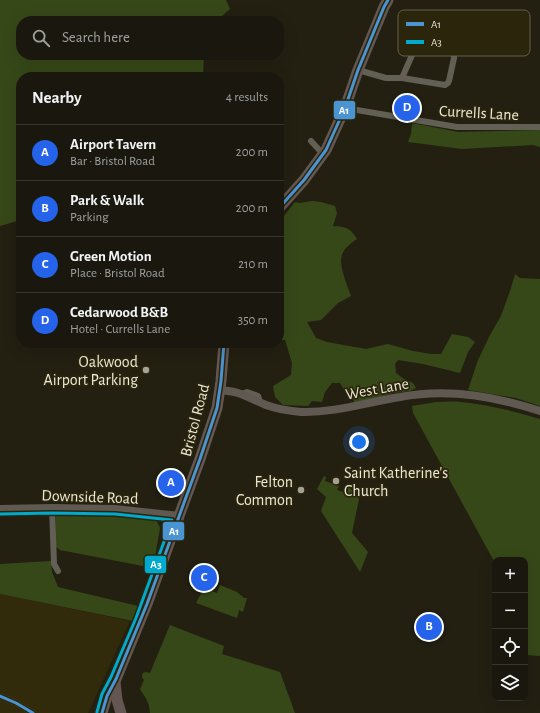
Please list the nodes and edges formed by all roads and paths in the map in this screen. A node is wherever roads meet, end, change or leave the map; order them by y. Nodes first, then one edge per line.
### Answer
1 (388, 0) edge
2 (412, 56) edge
3 (454, 56) edge
4 (358, 70) junction
5 (402, 78) junction
6 (345, 108) junction
7 (540, 127) edge
8 (312, 141) dead end
9 (323, 154) junction
10 (284, 202) edge
11 (224, 348) edge
12 (220, 390) junction
13 (540, 411) edge
14 (52, 508) junction
15 (0, 509) edge
16 (179, 516) junction
17 (58, 571) dead end
18 (115, 682) junction
19 (0, 696) edge
20 (33, 713) edge
21 (102, 713) edge
22 (121, 713) edge

1 - 4 highway
2 - 5 street
3 - 5 street
4 - 5 street
4 - 6 highway
6 - 7 street, Currells Lane
6 - 9 highway
8 - 9 street
9 - 10 highway
11 - 12 highway, Bristol Road
12 - 13 street, West Lane
12 - 16 highway, Bristol Road
14 - 15 street, Downside Road
14 - 16 street, Downside Road
14 - 17 street
16 - 18 highway, Bristol Road
18 - 21 highway, Bristol Road
18 - 22 highway, Bristol Road
19 - 20 street

